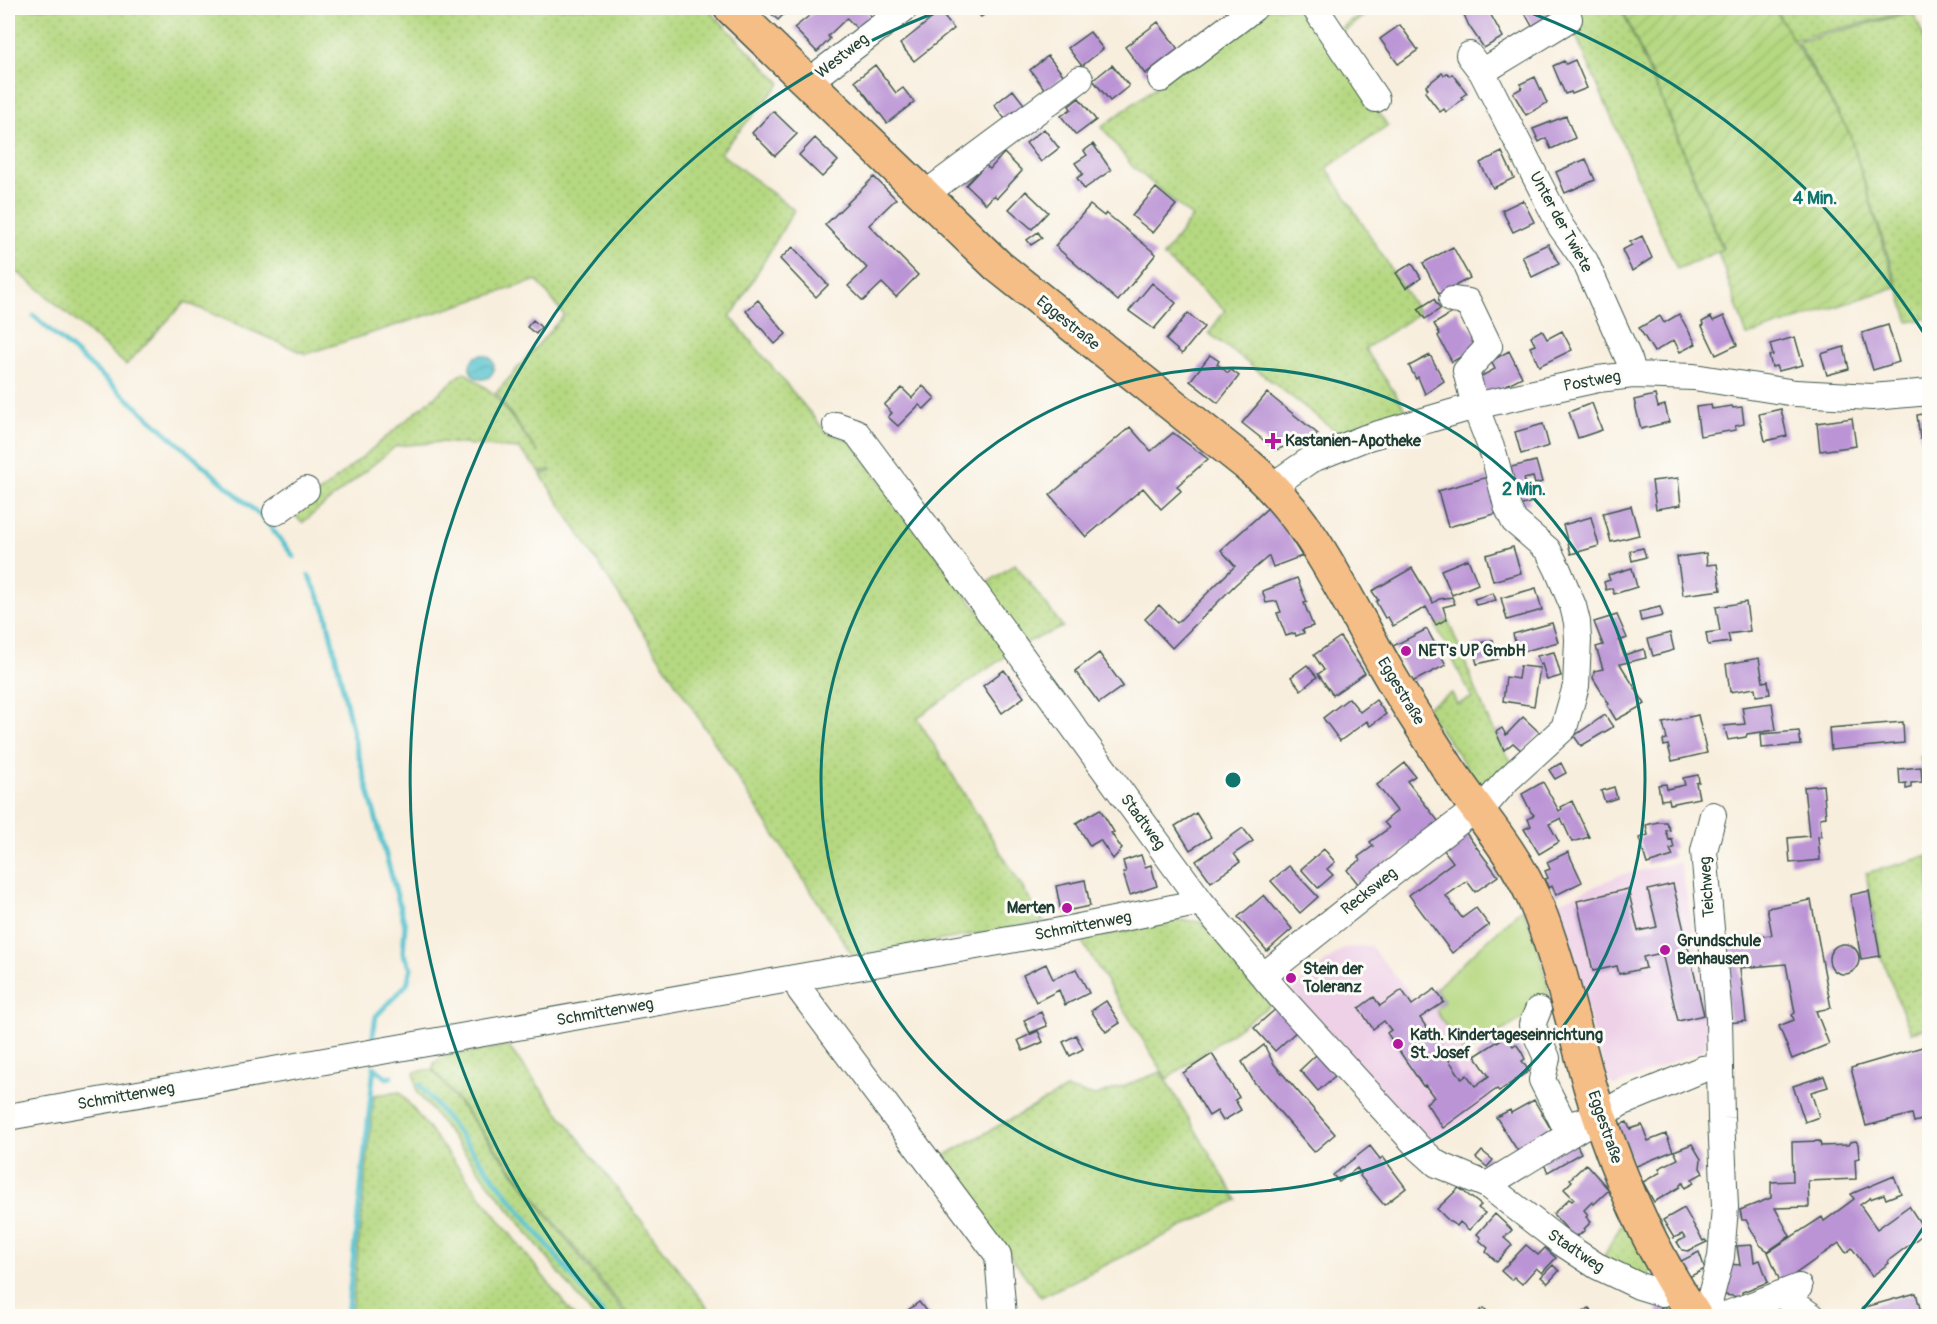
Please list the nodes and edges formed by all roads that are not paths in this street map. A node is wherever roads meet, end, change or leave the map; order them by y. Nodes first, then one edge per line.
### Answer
1 (731, 8) edge
2 (905, 8) edge
3 (1254, 8) edge
4 (1315, 8) edge
5 (1568, 13) edge
6 (1080, 79) dead end
7 (1161, 79) dead end
8 (808, 82) junction
9 (1376, 99) dead end
10 (924, 195) junction
11 (1452, 300) dead end
12 (1634, 375) junction
13 (1929, 392) edge
14 (1475, 406) junction
15 (836, 425) dead end
16 (1272, 486) junction
17 (306, 490) dead end
18 (276, 512) dead end
19 (1479, 812) junction
20 (1713, 814) dead end
21 (1201, 902) junction
22 (1263, 976) junction
23 (798, 978) junction
24 (1538, 1010) dead end
25 (1720, 1067) junction
26 (8, 1117) edge
27 (1600, 1117) junction
28 (1487, 1185) junction
29 (1675, 1286) junction
30 (1002, 1317) edge
31 (1695, 1317) edge
32 (1700, 1317) edge
33 (1723, 1317) edge
34 (1812, 1317) edge

1 - 8 main road, Eggestraße
2 - 8 street, Westweg
3 - 7 street
4 - 9 street
5 - 12 street, Unter der Twiete
6 - 10 street
8 - 10 main road, Eggestraße
10 - 16 main road, Eggestraße
11 - 14 street
12 - 13 street, Postweg
12 - 14 street, Postweg
14 - 16 street, Postweg
14 - 19 street
15 - 21 street, Stadtweg
16 - 19 main road, Eggestraße
17 - 18 street
19 - 22 street, Recksweg
19 - 27 main road, Eggestraße
20 - 25 street, Teichweg
21 - 22 street, Stadtweg
21 - 23 street, Schmittenweg
22 - 28 street, Stadtweg
23 - 26 street, Schmittenweg
23 - 30 street
24 - 27 street
25 - 27 street
25 - 32 street, Teichweg
27 - 28 street
27 - 29 main road, Eggestraße
28 - 29 street, Stadtweg
29 - 31 main road, Eggestraße
33 - 34 street

